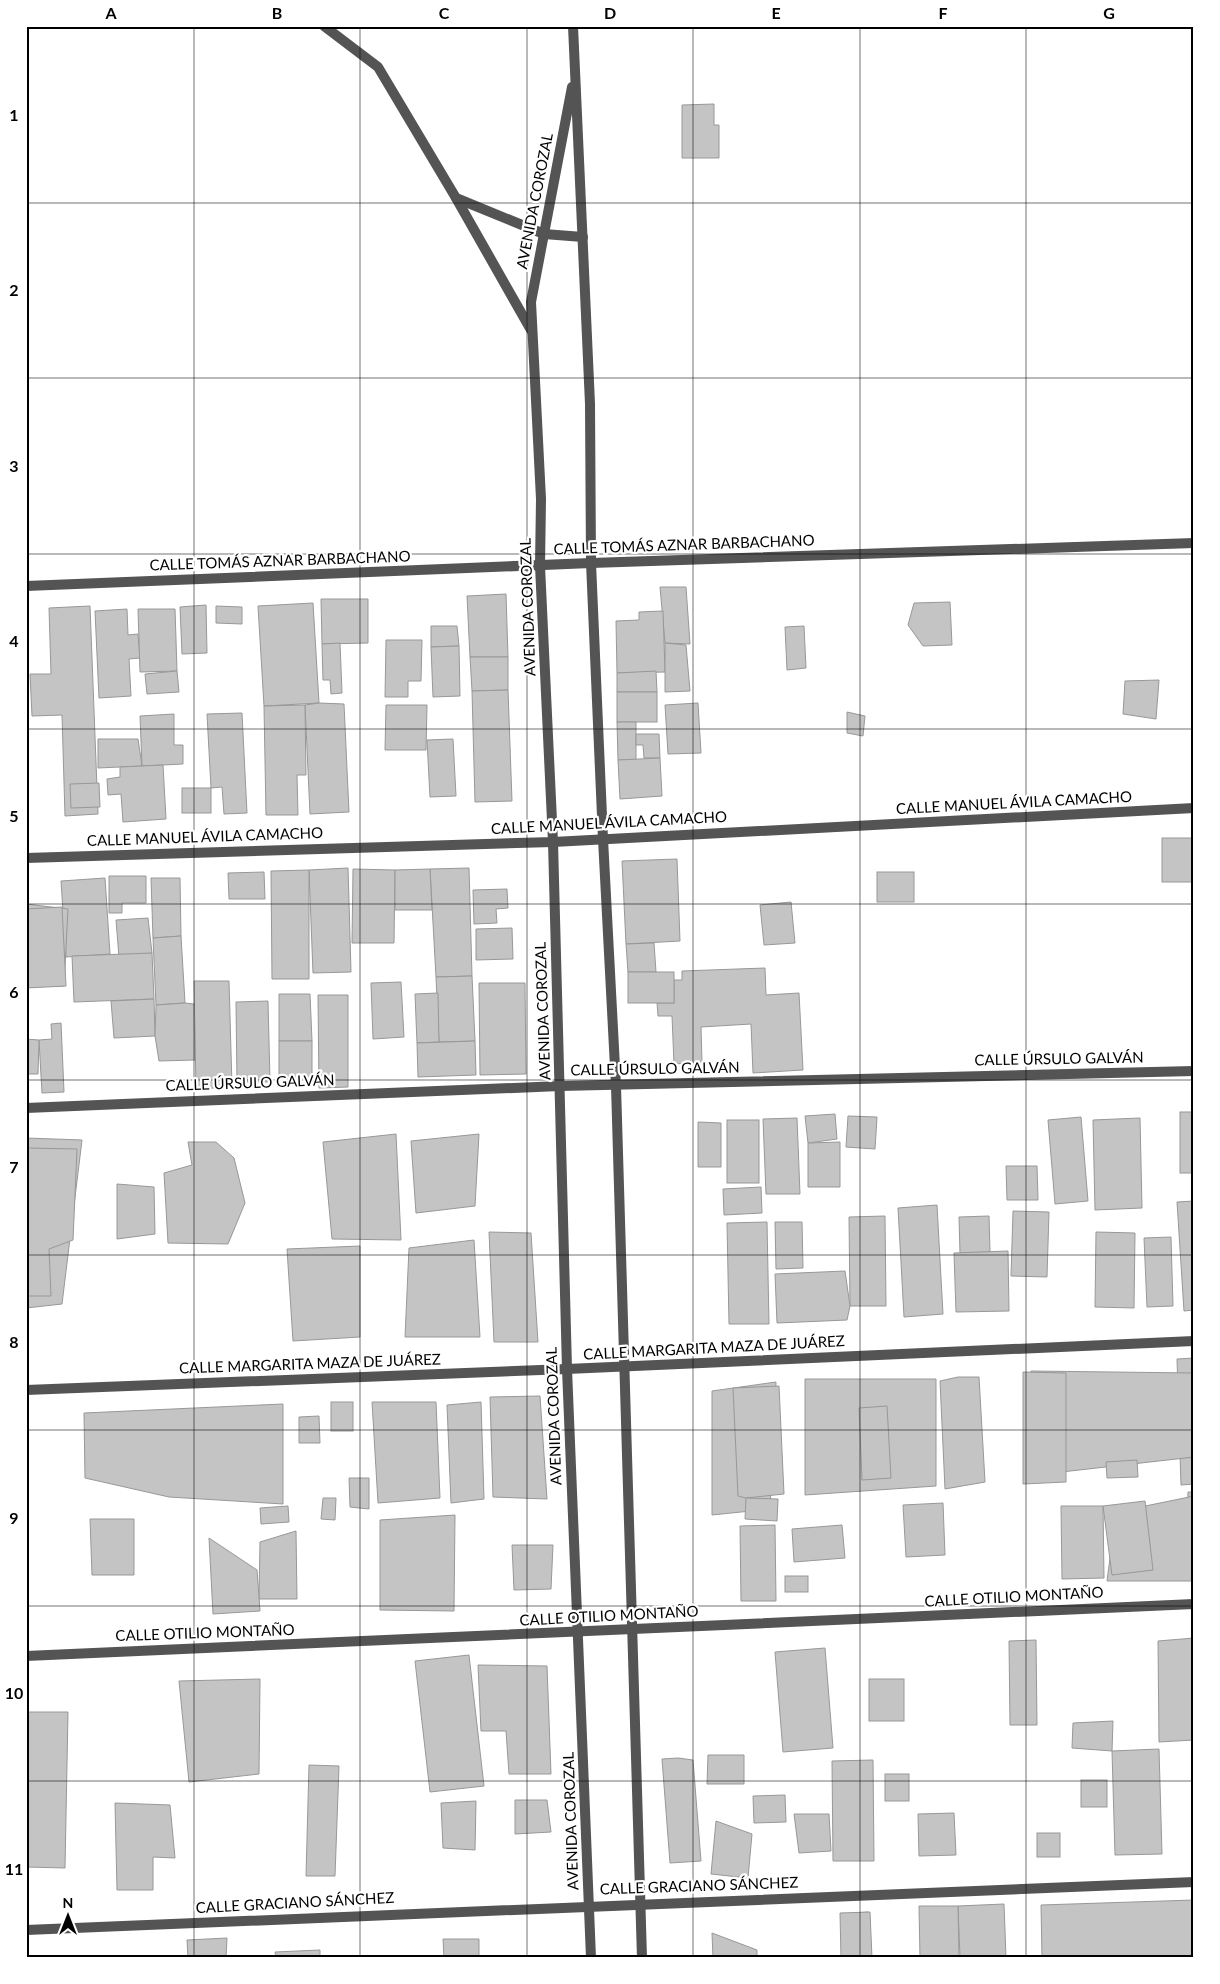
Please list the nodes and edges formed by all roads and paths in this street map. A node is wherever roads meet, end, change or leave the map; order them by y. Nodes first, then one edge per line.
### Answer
1 (324, 26) edge
2 (573, 26) edge
3 (576, 68) junction
4 (456, 198) junction
5 (544, 234) junction
6 (583, 237) junction
7 (532, 332) junction
8 (1194, 543) edge
9 (591, 563) junction
10 (540, 566) junction
11 (26, 586) edge
12 (1194, 808) edge
13 (602, 839) junction
14 (553, 842) junction
15 (26, 858) edge
16 (1194, 1071) edge
17 (560, 1086) junction
18 (616, 1086) junction
19 (26, 1108) edge
20 (1194, 1341) edge
21 (623, 1367) junction
22 (567, 1370) junction
23 (26, 1390) edge
24 (1194, 1604) edge
25 (634, 1630) junction
26 (578, 1632) junction
27 (26, 1656) edge
28 (1194, 1882) edge
29 (641, 1904) junction
30 (590, 1905) junction
31 (26, 1930) edge
32 (591, 1958) edge
33 (642, 1958) edge

1 - 4 street
2 - 3 street, AVENIDA COROZAL
3 - 5 street, AVENIDA COROZAL
3 - 6 street, AVENIDA COROZAL
4 - 5 street
4 - 7 street
5 - 6 street
5 - 7 street, AVENIDA COROZAL
6 - 9 street, AVENIDA COROZAL
7 - 10 street, AVENIDA COROZAL
8 - 9 street, CALLE TOMÁS AZNAR BARBACHANO
9 - 10 street, CALLE TOMÁS AZNAR BARBACHANO
9 - 13 street, AVENIDA COROZAL
10 - 11 street, CALLE TOMÁS AZNAR BARBACHANO
10 - 14 street, AVENIDA COROZAL
12 - 13 street, CALLE MANUEL ÁVILA CAMACHO
13 - 14 street, CALLE MANUEL ÁVILA CAMACHO
13 - 18 street, AVENIDA COROZAL
14 - 15 street, CALLE MANUEL ÁVILA CAMACHO
14 - 17 street, AVENIDA COROZAL
16 - 18 street, CALLE ÚRSULO GALVÁN
17 - 18 street, CALLE ÚRSULO GALVÁN
17 - 19 street, CALLE ÚRSULO GALVÁN
17 - 22 street, AVENIDA COROZAL
18 - 21 street, AVENIDA COROZAL
20 - 21 street, CALLE MARGARITA MAZA DE JUÁREZ
21 - 22 street, CALLE MARGARITA MAZA DE JUÁREZ
21 - 25 street, AVENIDA COROZAL
22 - 23 street, CALLE MARGARITA MAZA DE JUÁREZ
22 - 26 street, AVENIDA COROZAL
24 - 25 street, CALLE OTILIO MONTAÑO
25 - 26 street, CALLE OTILIO MONTAÑO
25 - 29 street, AVENIDA COROZAL
26 - 27 street, CALLE OTILIO MONTAÑO
26 - 30 street, AVENIDA COROZAL
28 - 29 street, CALLE GRACIANO SÁNCHEZ
29 - 30 street, CALLE GRACIANO SÁNCHEZ
29 - 33 street, AVENIDA COROZAL
30 - 31 street, CALLE GRACIANO SÁNCHEZ
30 - 32 street, AVENIDA COROZAL

